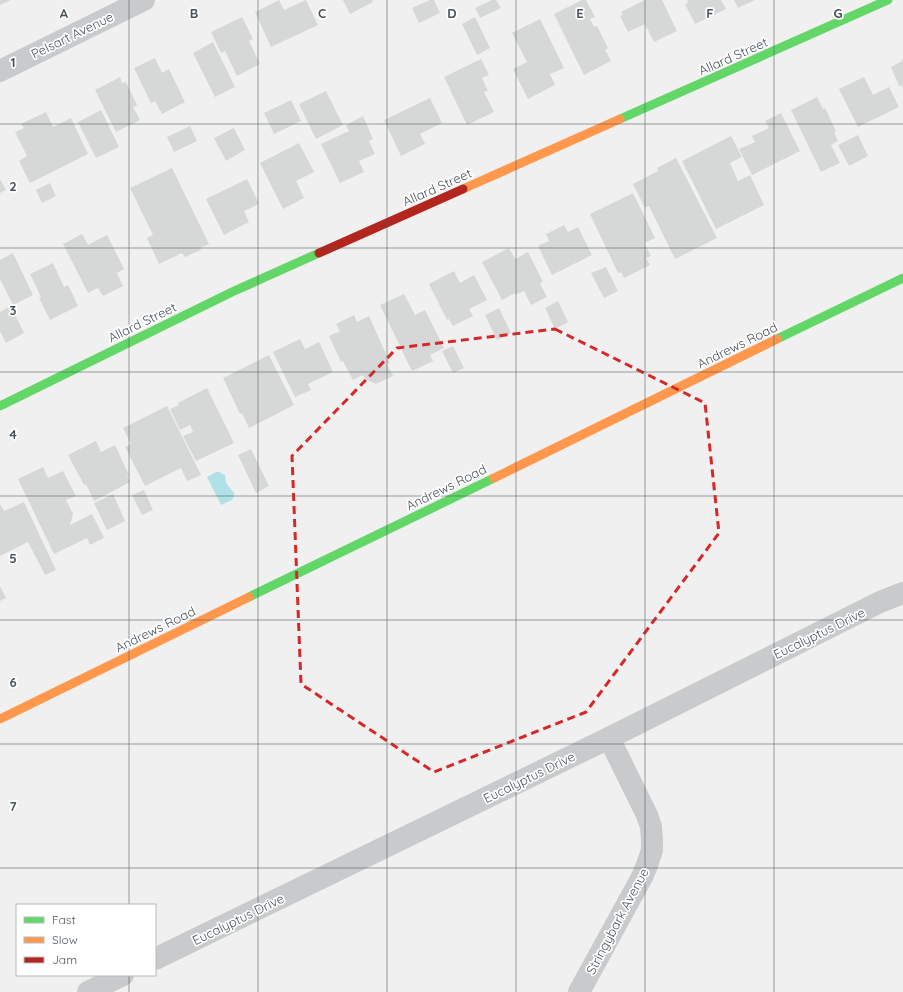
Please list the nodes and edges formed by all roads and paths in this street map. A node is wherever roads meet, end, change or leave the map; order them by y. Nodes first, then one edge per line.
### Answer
1 (144, 0) edge
2 (888, 0) edge
3 (0, 71) edge
4 (903, 278) edge
5 (0, 406) edge
6 (903, 593) edge
7 (0, 719) edge
8 (609, 738) junction
9 (156, 959) edge
10 (121, 976) edge
11 (88, 992) edge
12 (579, 992) edge

1 - 3 street, Pelsart Avenue
2 - 5 main road, Allard Street
4 - 7 main road, Andrews Road
6 - 8 street, Eucalyptus Drive
8 - 9 street, Eucalyptus Drive
8 - 12 street, Stringybark Avenue
10 - 11 street

